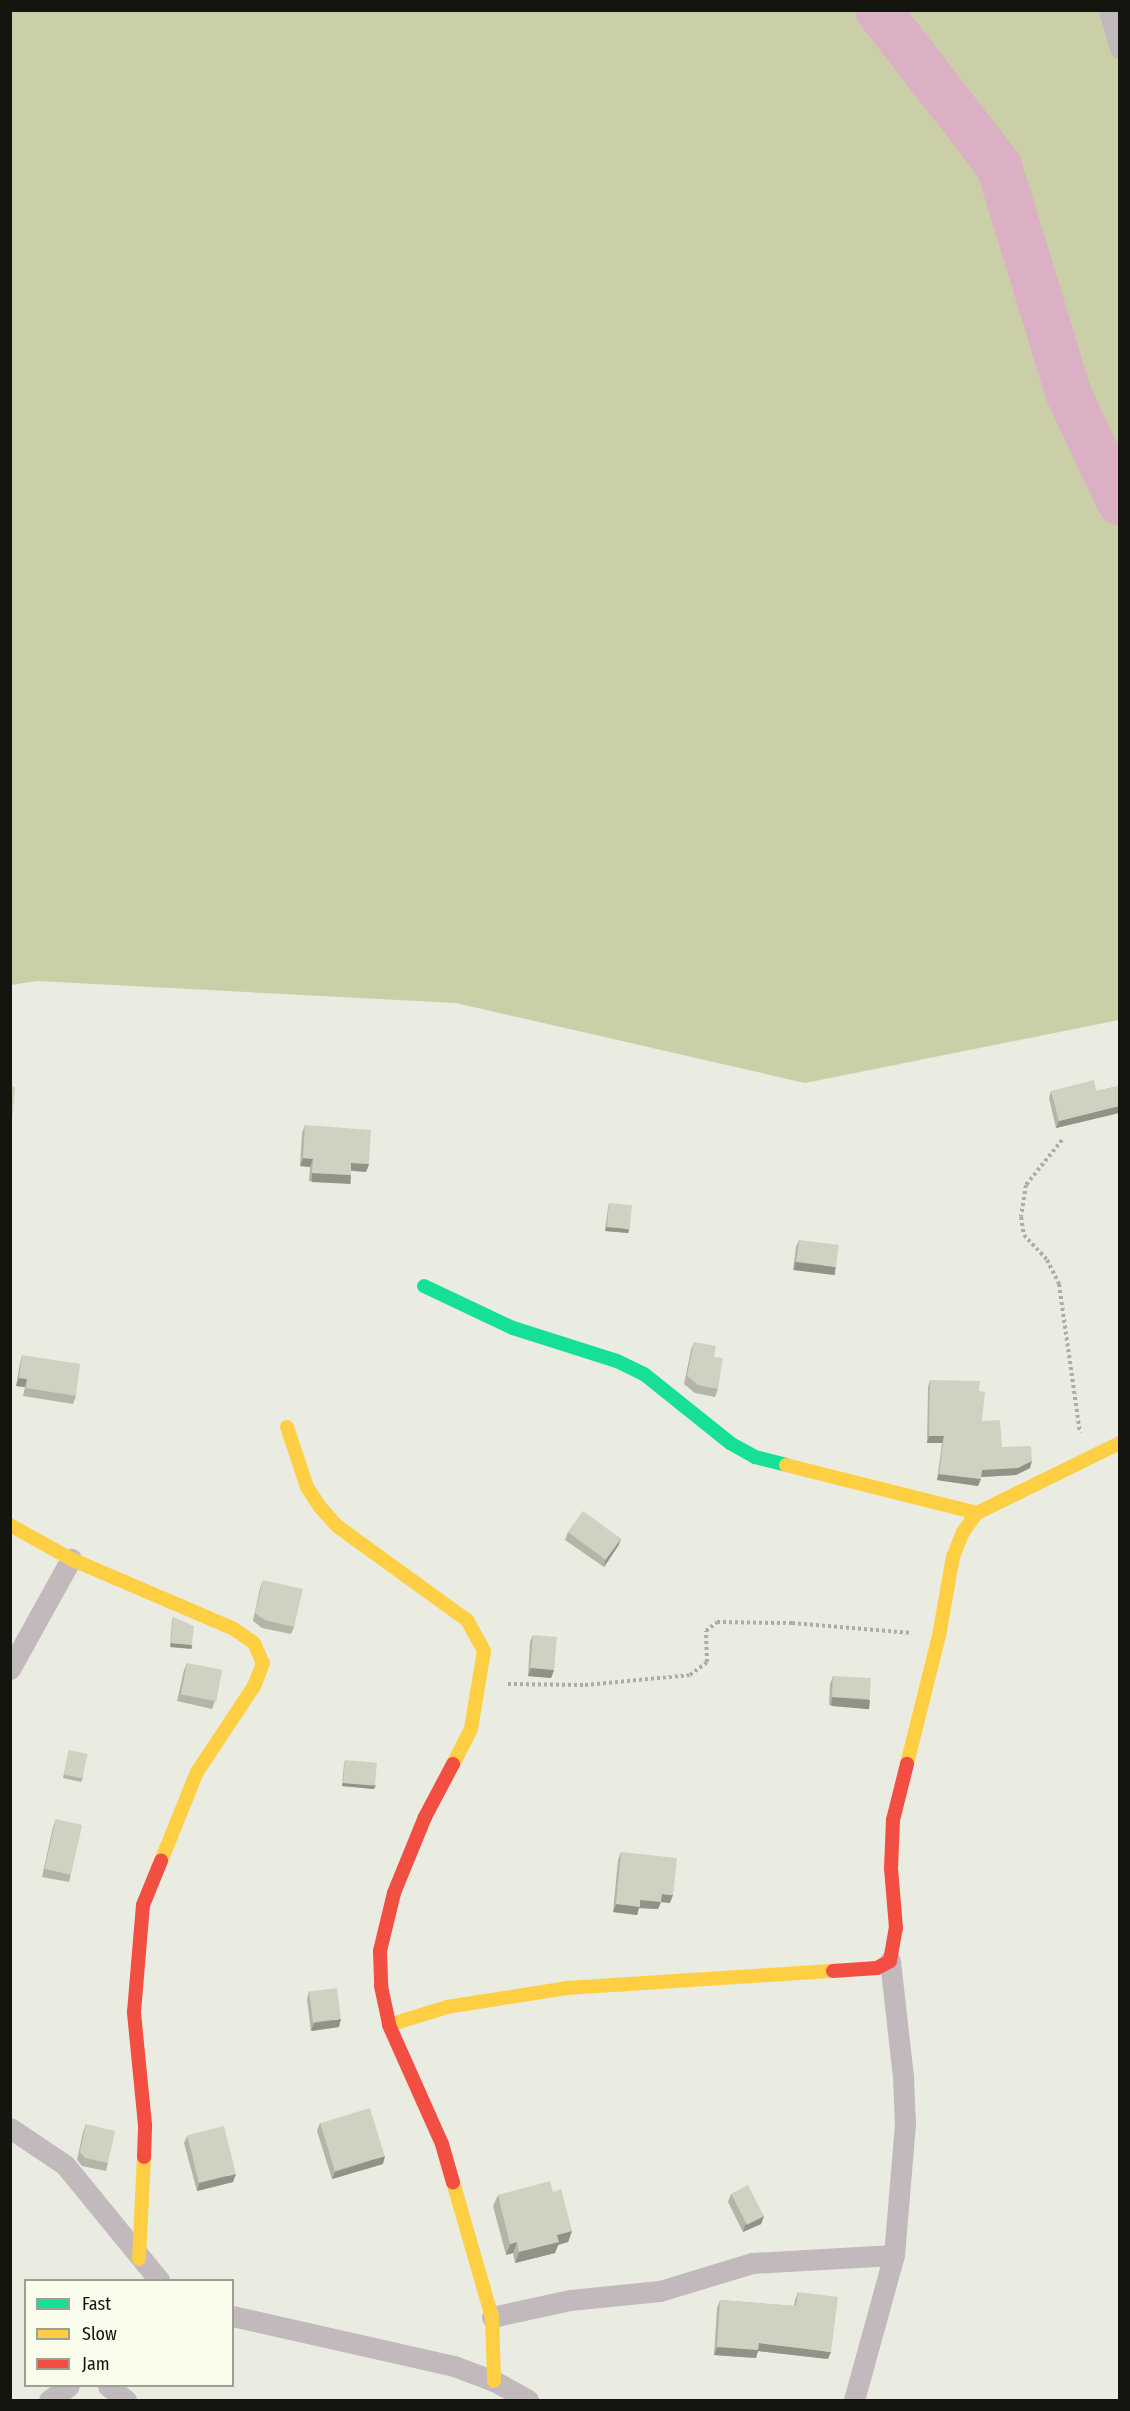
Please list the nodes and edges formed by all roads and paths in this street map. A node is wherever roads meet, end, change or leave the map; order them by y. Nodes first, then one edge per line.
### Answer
1 (1109, 10) edge
2 (1119, 48) edge
3 (1062, 1140) dead end
4 (424, 1286) dead end
5 (287, 1427) dead end
6 (1119, 1443) edge
7 (1083, 1461) junction
8 (977, 1513) junction
9 (10, 1525) edge
10 (71, 1559) junction
11 (939, 1636) junction
12 (10, 1669) edge
13 (482, 1681) junction
14 (890, 1961) junction
15 (389, 2025) junction
16 (10, 2128) edge
17 (894, 2255) junction
18 (139, 2259) junction
19 (158, 2279) edge
20 (234, 2316) edge
21 (492, 2317) junction
22 (494, 2381) junction
23 (66, 2387) edge
24 (110, 2387) edge
25 (49, 2400) edge
26 (126, 2400) edge
27 (528, 2400) edge
28 (854, 2400) edge

1 - 2 street
3 - 7 path
4 - 8 street
5 - 13 street
6 - 7 street
7 - 8 street
8 - 11 street
9 - 10 street
10 - 12 street
10 - 18 street
11 - 13 path
11 - 14 street
13 - 15 street
14 - 15 street
14 - 17 street
15 - 21 street
16 - 18 street
17 - 21 street
17 - 28 street
18 - 19 street
20 - 22 street
21 - 22 street
22 - 27 street
23 - 25 street
24 - 26 street

